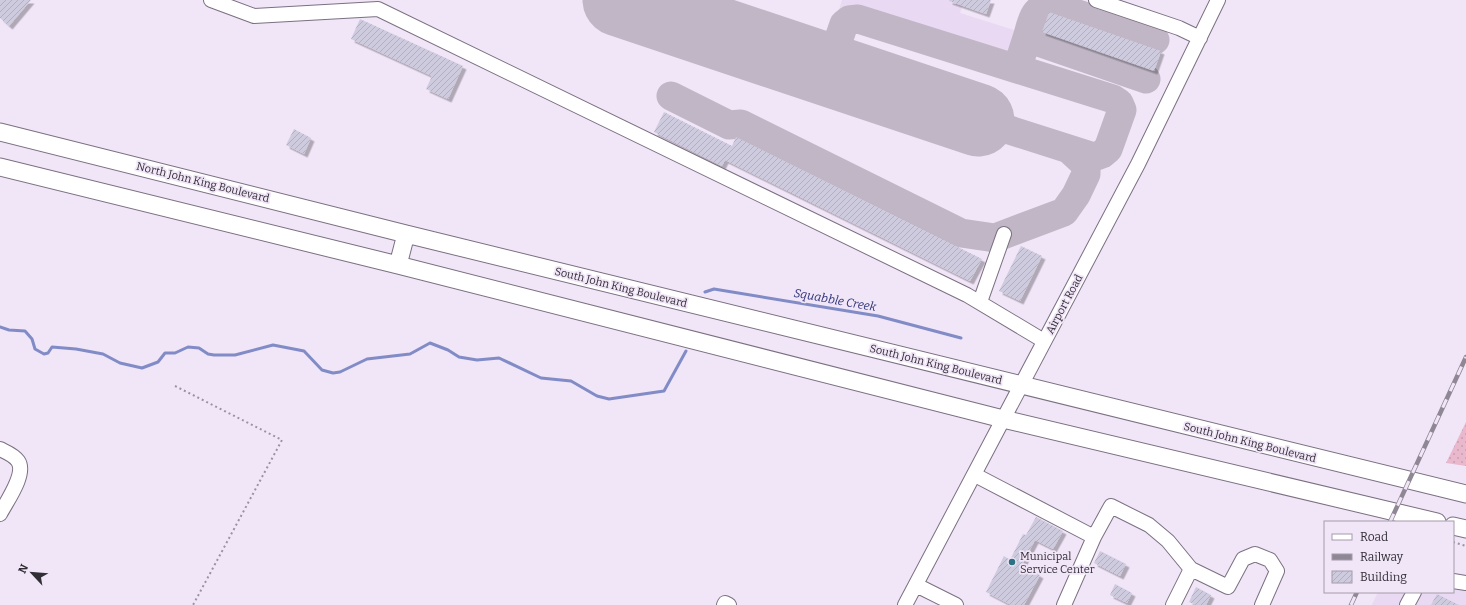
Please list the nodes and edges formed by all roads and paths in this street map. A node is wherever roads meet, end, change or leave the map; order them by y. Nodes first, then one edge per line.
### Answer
1 (211, 0) edge
2 (1096, 0) edge
3 (1218, 0) edge
4 (1200, 38) junction
5 (0, 132) edge
6 (0, 167) edge
7 (406, 234) junction
8 (1004, 234) dead end
9 (398, 265) junction
10 (980, 302) junction
11 (1044, 341) junction
12 (1021, 385) junction
13 (175, 386) dead end
14 (1003, 419) junction
15 (0, 449) edge
16 (975, 475) junction
17 (1466, 494) edge
18 (0, 514) edge
19 (1433, 521) edge
20 (1454, 526) edge
21 (1466, 529) edge
22 (1094, 537) junction
23 (1454, 542) edge
24 (1466, 546) edge
25 (1191, 569) junction
26 (1454, 581) edge
27 (1466, 583) edge
28 (916, 585) junction
29 (1413, 593) edge
30 (193, 605) edge
31 (724, 605) edge
32 (730, 605) edge
33 (905, 605) edge
34 (956, 605) edge
35 (1064, 605) edge
36 (1173, 605) edge
37 (1262, 605) edge
38 (1407, 605) edge

1 - 10 street
2 - 4 street
3 - 4 street, Airport Road
4 - 11 street, Airport Road
5 - 7 main road, North John King Boulevard
6 - 9 main road
7 - 9 main road
7 - 12 main road, South John King Boulevard
8 - 10 street
9 - 14 main road
10 - 11 street
11 - 12 street, Airport Road
12 - 14 street, Airport Road
12 - 17 main road, South John King Boulevard
13 - 30 path
14 - 16 street, Airport Road
14 - 19 main road
15 - 18 street
16 - 22 street
16 - 28 street, Airport Road
20 - 21 main road
22 - 25 street
22 - 35 street
23 - 24 path
25 - 36 street
25 - 37 street
26 - 27 street
28 - 33 street, Airport Road
28 - 34 street
29 - 38 street
31 - 32 street

